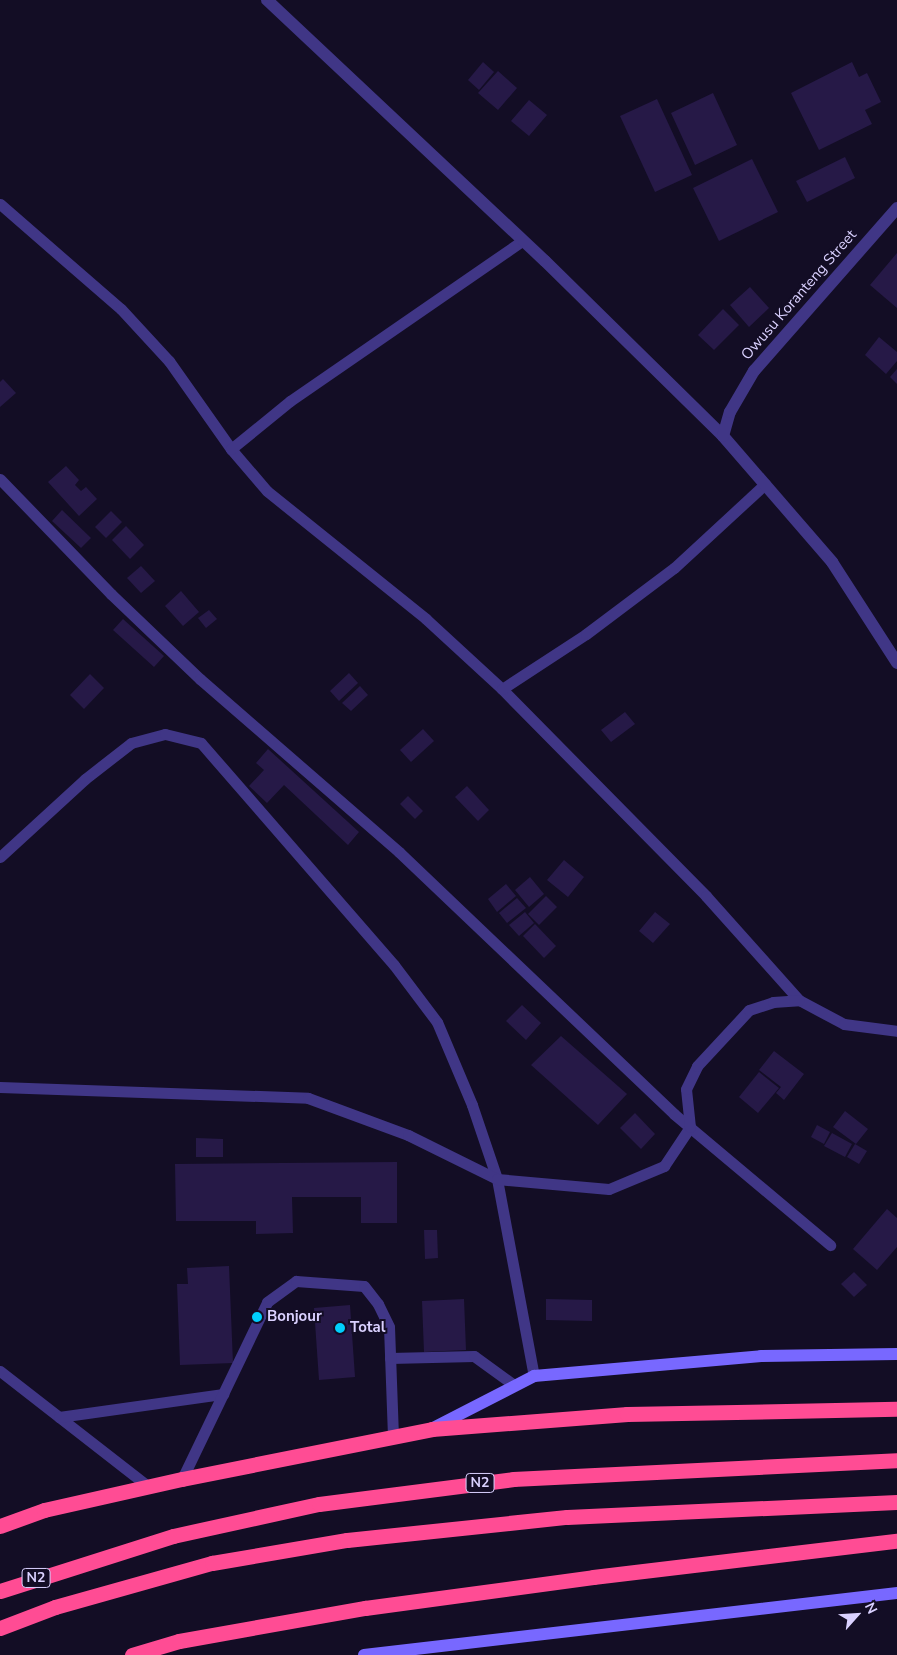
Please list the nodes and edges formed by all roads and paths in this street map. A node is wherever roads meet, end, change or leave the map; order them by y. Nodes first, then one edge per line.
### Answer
1 (273, 3) edge
2 (0, 204) edge
3 (897, 208) edge
4 (523, 240) junction
5 (723, 436) junction
6 (231, 449) junction
7 (0, 479) edge
8 (765, 484) junction
9 (897, 663) edge
10 (502, 689) junction
11 (0, 857) edge
12 (799, 1000) junction
13 (897, 1031) edge
14 (0, 1087) edge
15 (690, 1128) junction
16 (497, 1179) junction
17 (830, 1245) dead end
18 (897, 1354) edge
19 (390, 1358) junction
20 (0, 1371) edge
21 (534, 1376) junction
22 (514, 1385) junction
23 (223, 1394) junction
24 (897, 1409) edge
25 (59, 1417) junction
26 (432, 1429) junction
27 (392, 1434) junction
28 (897, 1460) edge
29 (182, 1478) junction
30 (149, 1486) junction
31 (897, 1502) edge
32 (44, 1510) junction
33 (0, 1514) edge
34 (0, 1526) edge
35 (897, 1541) edge
36 (0, 1591) edge
37 (897, 1593) edge
38 (0, 1628) edge
39 (179, 1641) junction
40 (132, 1655) edge
41 (153, 1655) edge
42 (365, 1655) edge

1 - 4 street
2 - 6 lane
3 - 5 street, Owusu Koranteng Street
4 - 5 street
4 - 6 lane
5 - 8 street
6 - 10 lane
7 - 15 lane
8 - 9 street
8 - 10 lane
10 - 12 lane
11 - 16 lane
12 - 13 lane
12 - 15 lane
14 - 16 lane
15 - 16 lane
15 - 17 lane
16 - 21 lane
18 - 21 street
19 - 22 lane
19 - 23 lane
19 - 27 lane
20 - 25 lane
21 - 22 street
22 - 26 street
23 - 25 lane
23 - 29 lane
24 - 26 highway
25 - 30 lane
26 - 27 highway
27 - 29 highway
28 - 36 highway, N2
29 - 30 highway
30 - 32 highway
31 - 38 highway, N2
32 - 33 highway
32 - 34 highway
35 - 39 highway
37 - 42 street
39 - 40 highway
39 - 41 highway

